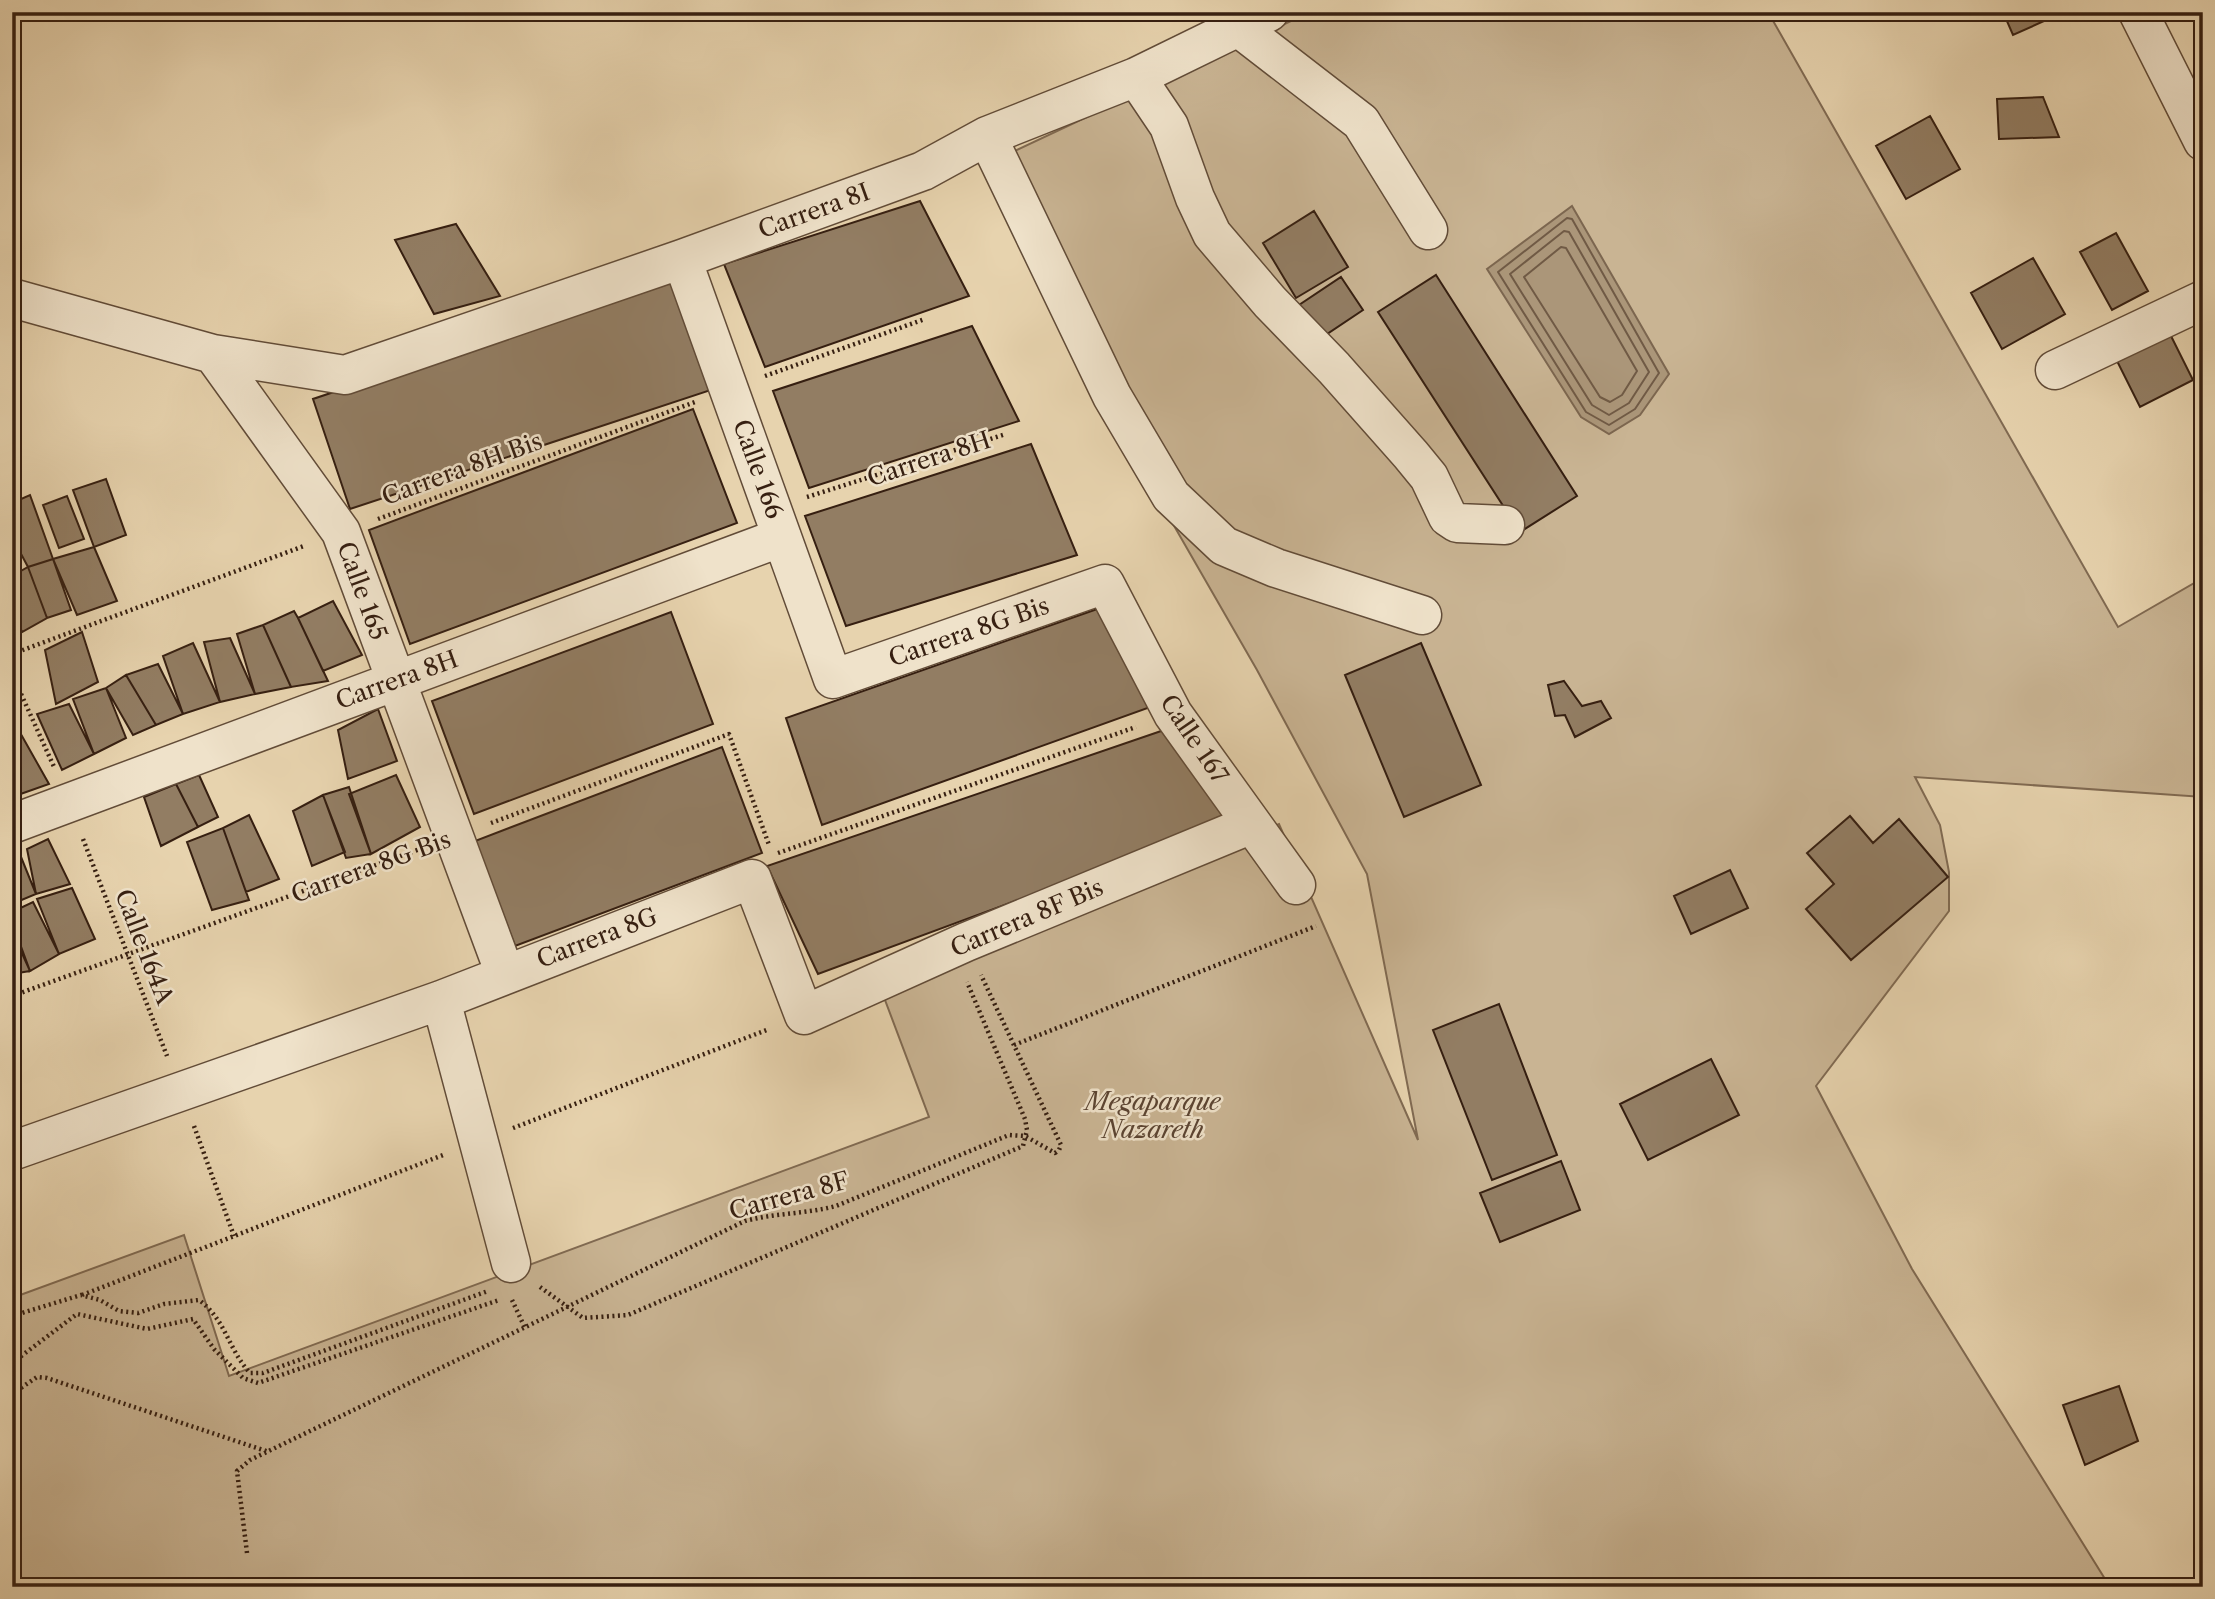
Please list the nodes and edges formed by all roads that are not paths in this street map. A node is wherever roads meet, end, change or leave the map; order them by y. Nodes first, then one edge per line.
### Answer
1 (2138, 12) edge
2 (1253, 20) edge
3 (1136, 77) junction
4 (987, 136) junction
5 (2203, 141) edge
6 (1428, 230) dead end
7 (682, 259) junction
8 (12, 298) edge
9 (2203, 300) edge
10 (213, 354) junction
11 (2054, 370) dead end
12 (777, 523) junction
13 (1504, 525) dead end
14 (1105, 584) joint
15 (1422, 615) dead end
16 (833, 679) joint
17 (394, 680) junction
18 (12, 824) edge
19 (1252, 824) junction
20 (1296, 885) dead end
21 (505, 974) junction
22 (441, 1000) junction
23 (804, 1015) joint
24 (12, 1151) edge
25 (512, 1283) road end

1 - 5 street
2 - 3 street, Carrera 8I
2 - 6 street
3 - 4 street, Carrera 8I
3 - 13 street
4 - 7 street, Carrera 8I
4 - 15 street
7 - 10 street, Carrera 8I
7 - 12 street, Calle 166
8 - 10 street
9 - 11 street
10 - 17 street, Calle 165
12 - 16 street, Calle 166
12 - 17 street, Carrera 8H
14 - 16 street, Carrera 8G Bis
14 - 19 street, Calle 167
17 - 18 street, Carrera 8H
17 - 21 street, Calle 165
19 - 20 street, Calle 167
19 - 23 street, Carrera 8F Bis
21 - 22 street, Carrera 8G
21 - 23 street, Carrera 8G
22 - 24 street, Carrera 8G
22 - 25 street

